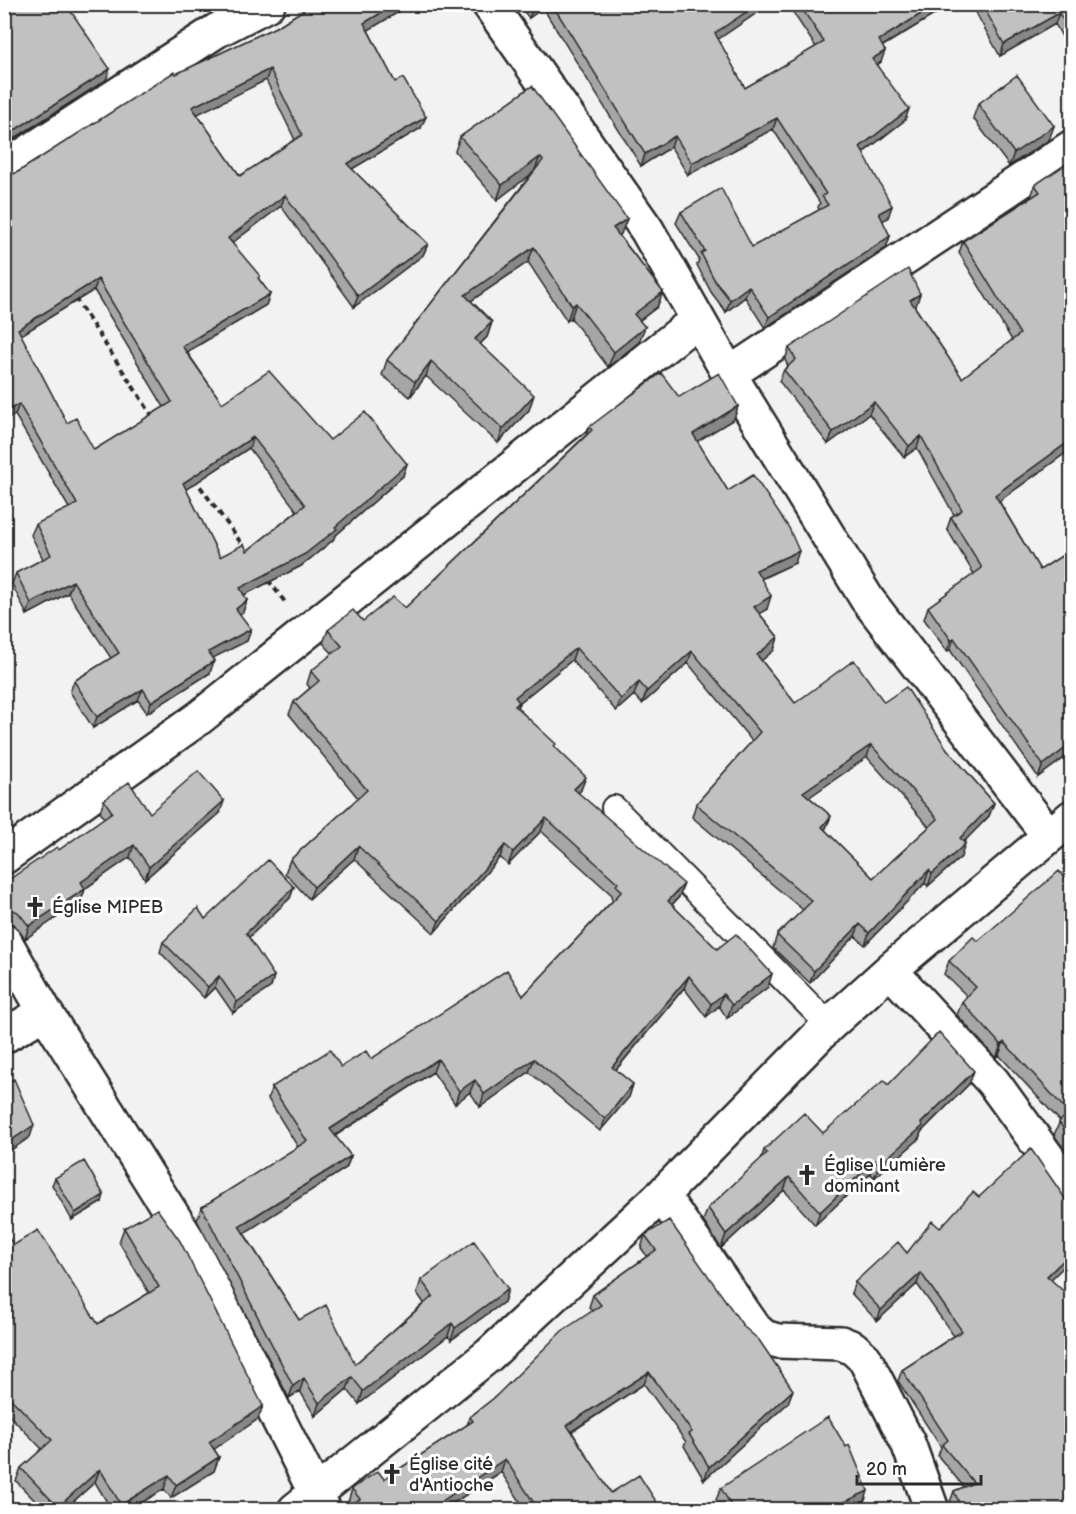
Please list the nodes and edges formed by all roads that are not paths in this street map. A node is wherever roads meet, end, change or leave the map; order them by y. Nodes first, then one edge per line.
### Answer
1 (268, 4) edge
2 (489, 4) edge
3 (1071, 147) edge
4 (4, 168) edge
5 (698, 320) junction
6 (729, 374) junction
7 (614, 808) dead end
8 (1060, 826) edge
9 (4, 857) edge
10 (4, 940) edge
11 (890, 969) junction
12 (45, 1012) junction
13 (829, 1025) junction
14 (4, 1036) edge
15 (1071, 1191) edge
16 (662, 1195) junction
17 (312, 1504) edge
18 (932, 1509) edge

1 - 4 street
2 - 5 street
3 - 6 street
5 - 6 street
5 - 9 street
6 - 8 street
7 - 13 lane
8 - 11 street
10 - 12 street
11 - 13 street
11 - 15 street
12 - 14 street
12 - 17 street
13 - 16 street
16 - 17 street
16 - 18 street

